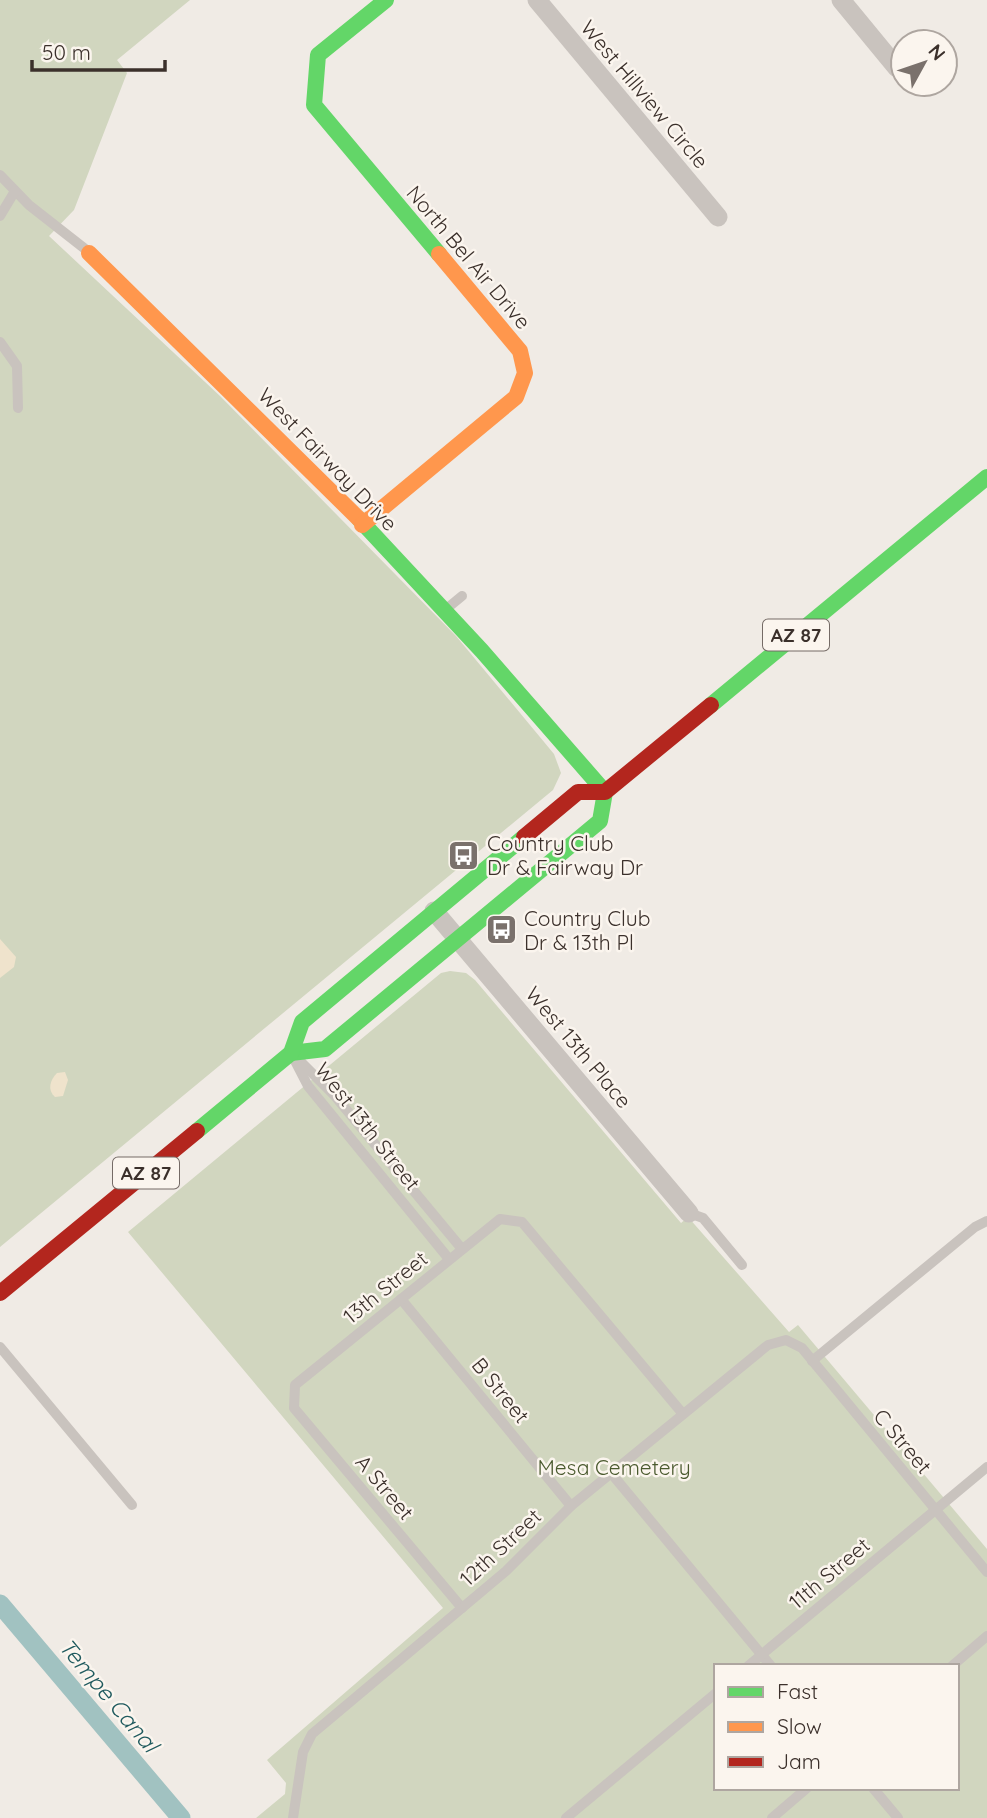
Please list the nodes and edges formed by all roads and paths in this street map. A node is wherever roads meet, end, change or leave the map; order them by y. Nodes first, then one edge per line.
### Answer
1 (386, 0) edge
2 (537, 0) edge
3 (841, 0) edge
4 (889, 58) edge
5 (0, 175) edge
6 (15, 191) junction
7 (0, 216) edge
8 (718, 217) dead end
9 (89, 253) joint
10 (0, 342) edge
11 (18, 408) dead end
12 (987, 477) edge
13 (362, 525) junction
14 (462, 596) dead end
15 (444, 610) junction
16 (605, 792) junction
17 (433, 911) junction
18 (457, 939) junction
19 (292, 1053) junction
20 (689, 1213) joint
21 (987, 1221) edge
22 (462, 1249) junction
23 (449, 1259) junction
24 (742, 1265) dead end
25 (0, 1293) edge
26 (401, 1299) junction
27 (786, 1340) joint
28 (0, 1347) edge
29 (812, 1361) junction
30 (295, 1385) joint
31 (683, 1414) junction
32 (987, 1467) edge
33 (611, 1474) junction
34 (132, 1505) dead end
35 (571, 1506) junction
36 (935, 1509) junction
37 (987, 1572) edge
38 (462, 1608) junction
39 (987, 1636) edge
40 (761, 1654) junction
41 (750, 1664) edge
42 (769, 1664) edge
43 (954, 1664) edge
44 (714, 1695) edge
45 (805, 1790) edge
46 (875, 1790) edge
47 (293, 1818) edge
48 (566, 1818) edge
49 (772, 1818) edge
50 (898, 1818) edge

1 - 13 main road, North Bel Air Drive
2 - 8 street, West Hillview Circle
3 - 4 street
5 - 6 lane, West Fairway Drive
6 - 7 lane
6 - 9 lane, West Fairway Drive
9 - 13 main road, West Fairway Drive
10 - 11 lane
12 - 16 main road, AZ 87
13 - 15 main road, West Fairway Drive
14 - 15 lane
15 - 16 main road, West Fairway Drive
16 - 17 main road
16 - 18 main road
17 - 18 street, West 13th Place
17 - 19 main road
18 - 19 main road
18 - 20 street, West 13th Place
19 - 22 lane, West 13th Street
19 - 23 lane, West 13th Street
19 - 25 main road, AZ 87
20 - 24 lane
21 - 29 lane
22 - 23 lane, 13th Street
22 - 31 lane, 13th Street
23 - 26 lane, 13th Street
26 - 30 lane, 13th Street
26 - 35 lane, B Street
27 - 29 lane, C Street
27 - 31 lane, 12th Street
28 - 34 lane
29 - 36 lane, C Street
30 - 38 lane, A Street
31 - 33 lane, 12th Street
32 - 36 lane, 11th Street
33 - 35 lane, 12th Street
33 - 40 lane
35 - 38 lane, 12th Street
36 - 37 lane, C Street
36 - 40 lane, 11th Street
38 - 47 lane, 12th Street
39 - 43 lane
40 - 41 lane, 11th Street
40 - 42 lane
44 - 48 lane
45 - 49 lane
46 - 50 lane

